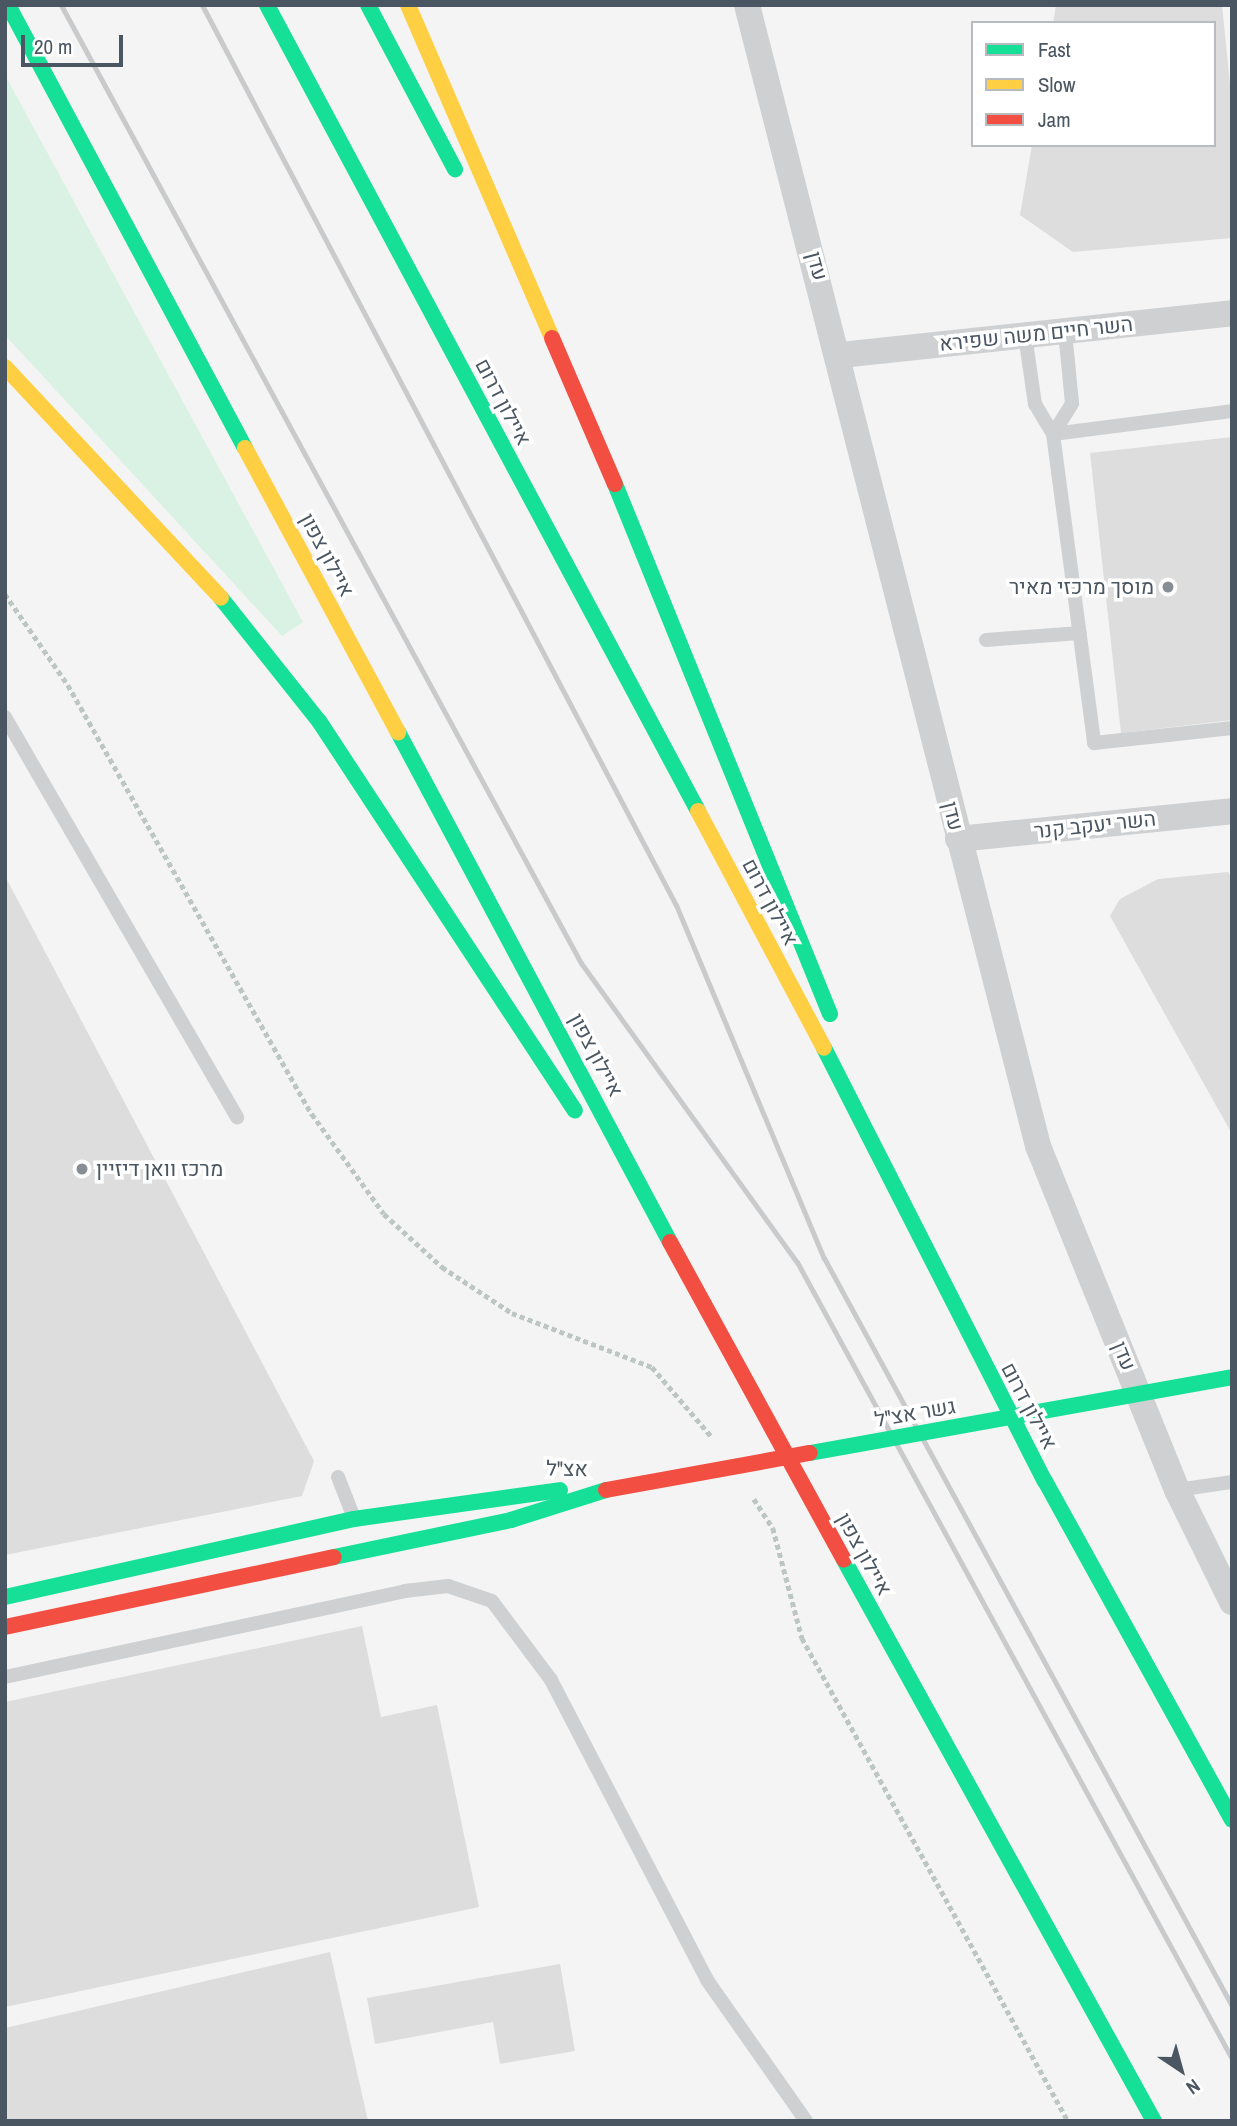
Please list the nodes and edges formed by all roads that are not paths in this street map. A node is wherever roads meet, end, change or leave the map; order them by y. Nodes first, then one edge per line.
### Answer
1 (8, 5) edge
2 (267, 5) edge
3 (368, 5) edge
4 (408, 5) edge
5 (747, 5) edge
6 (1232, 313) edge
7 (1065, 331) junction
8 (1025, 335) junction
9 (841, 355) junction
10 (5, 367) edge
11 (1232, 411) edge
12 (1053, 434) junction
13 (606, 456) junction
14 (1080, 633) junction
15 (986, 640) dead end
16 (5, 717) edge
17 (1232, 728) edge
18 (1232, 811) edge
19 (958, 839) junction
20 (237, 1118) dead end
21 (585, 1127) dead end
22 (600, 1151) dead end
23 (891, 1173) junction
24 (1232, 1377) edge
25 (761, 1411) junction
26 (338, 1477) dead end
27 (1232, 1482) edge
28 (606, 1490) junction
29 (1177, 1490) junction
30 (354, 1519) junction
31 (363, 1553) junction
32 (5, 1597) edge
33 (1232, 1602) edge
34 (5, 1627) edge
35 (5, 1677) edge
36 (1232, 1820) edge
37 (806, 2121) edge
38 (1154, 2121) edge

1 - 25 main road, איילון צפון
2 - 23 main road, איילון דרום
3 - 13 main road
4 - 13 main road
5 - 9 street, עדן
6 - 7 street, השר חיים משה שפירא
7 - 8 street, השר חיים משה שפירא
7 - 12 lane
8 - 9 street, השר חיים משה שפירא
8 - 12 lane
9 - 19 street, עדן
10 - 21 main road
11 - 12 lane
12 - 14 lane
13 - 23 main road
14 - 15 lane
14 - 17 lane
16 - 20 lane
18 - 19 street, השר יעקב קנר
19 - 29 street, עדן
22 - 25 main road
23 - 36 main road, איילון דרום
24 - 28 main road, גשר אצ"ל, bridge
25 - 38 main road, איילון צפון
26 - 30 lane
27 - 29 lane
28 - 30 main road, אצ"ל
28 - 31 main road, אצ"ל
29 - 33 street, עדן
30 - 31 lane
30 - 32 main road, אצ"ל
31 - 34 main road, אצ"ל
35 - 37 lane

